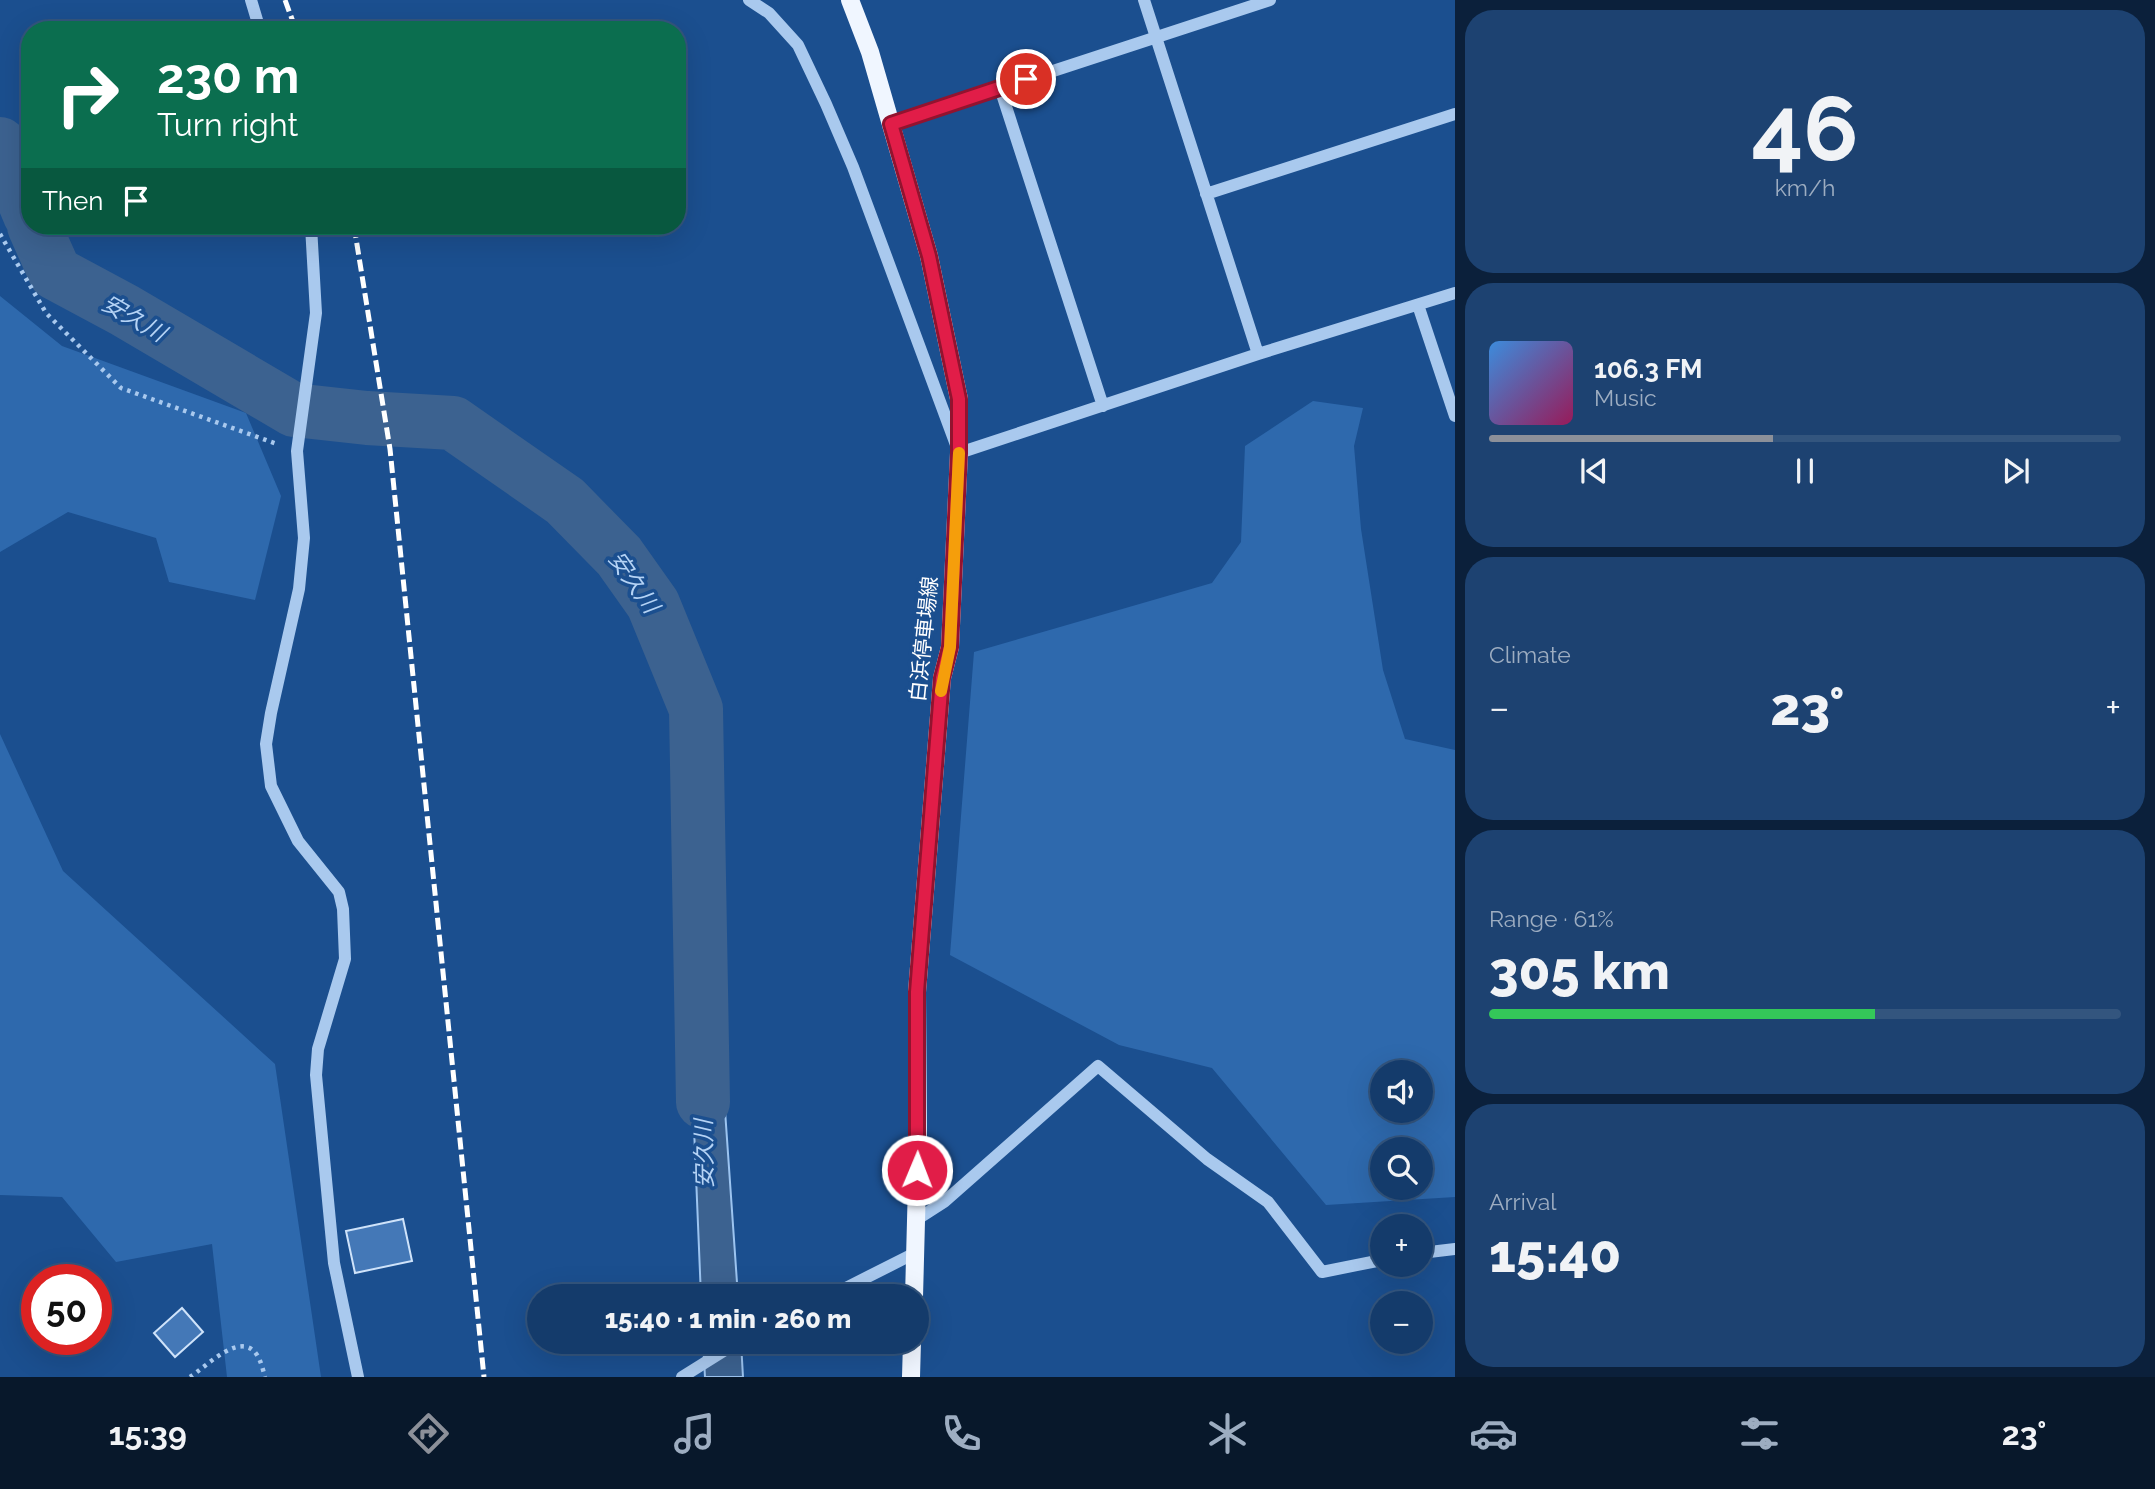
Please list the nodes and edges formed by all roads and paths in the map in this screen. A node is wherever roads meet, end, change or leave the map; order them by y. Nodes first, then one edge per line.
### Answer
1 (251, 0) edge
2 (749, 0) edge
3 (850, 0) edge
4 (1144, 0) edge
5 (1269, 0) edge
6 (257, 21) edge
7 (1156, 37) junction
8 (1000, 88) junction
9 (1455, 114) edge
10 (891, 124) junction
11 (1206, 194) junction
12 (0, 234) edge
13 (312, 235) edge
14 (1455, 293) edge
15 (1418, 305) junction
16 (1258, 354) junction
17 (1103, 406) junction
18 (1455, 416) edge
19 (297, 451) junction
20 (959, 453) junction
21 (916, 1220) junction
22 (1455, 1249) edge
23 (915, 1252) junction
24 (1433, 1252) edge
25 (1370, 1262) edge
26 (853, 1284) edge
27 (914, 1284) edge
28 (718, 1354) edge
29 (912, 1354) edge
30 (683, 1376) edge
31 (190, 1377) edge
32 (265, 1377) edge
33 (358, 1377) edge
34 (911, 1377) edge

1 - 6 street
2 - 20 street
3 - 10 main road, 白浜停車場線
4 - 7 street
5 - 7 street
7 - 8 street
7 - 11 street
8 - 10 street
8 - 17 street
9 - 11 street
10 - 20 main road, 白浜停車場線
11 - 16 street
12 - 19 path
13 - 19 street
14 - 15 street
15 - 16 street
15 - 18 street
16 - 17 street
17 - 20 street
19 - 33 street
20 - 21 main road, 白浜停車場線
21 - 23 main road, 白浜停車場線
21 - 25 street
22 - 24 street
23 - 26 street
23 - 27 main road, 白浜停車場線
28 - 30 street
29 - 34 main road
31 - 32 path

